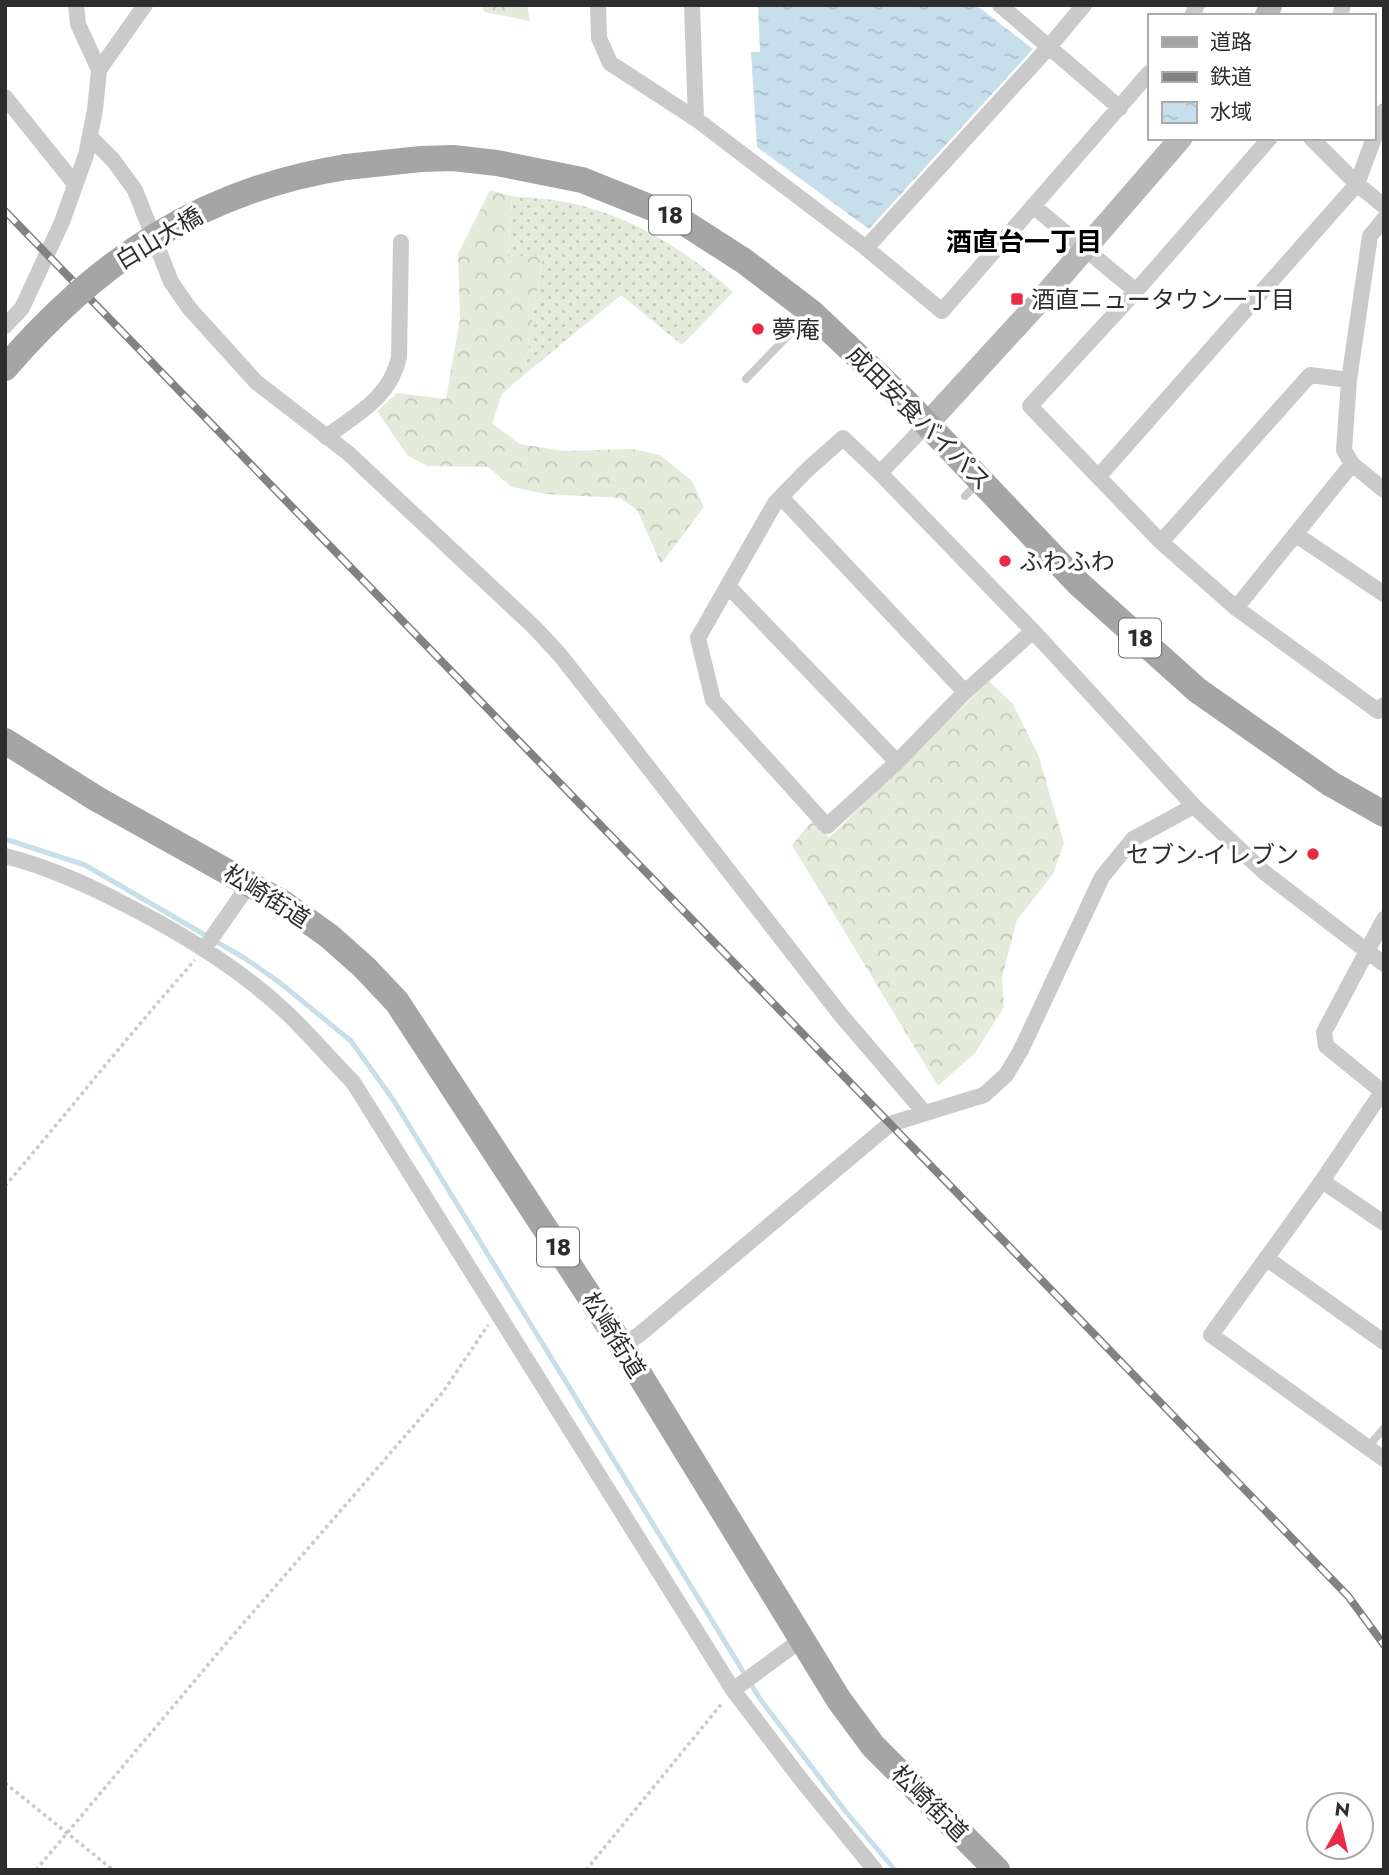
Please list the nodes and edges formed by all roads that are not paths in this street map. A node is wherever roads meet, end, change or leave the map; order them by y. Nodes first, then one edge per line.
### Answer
1 (76, 5) edge
2 (145, 5) edge
3 (598, 5) edge
4 (692, 5) edge
5 (1000, 5) edge
6 (1084, 5) edge
7 (1048, 48) junction
8 (99, 70) junction
9 (1148, 75) edge
10 (5, 97) edge
11 (1120, 108) junction
12 (1384, 111) edge
13 (696, 119) junction
14 (1375, 135) edge
15 (90, 137) junction
16 (1179, 140) edge
17 (1268, 140) edge
18 (1313, 140) edge
19 (1373, 140) edge
20 (346, 167) joint
21 (75, 184) junction
22 (1357, 184) junction
23 (1033, 206) junction
24 (1384, 206) edge
25 (1384, 219) edge
26 (401, 242) dead end
27 (866, 248) junction
28 (1084, 249) junction
29 (1136, 291) junction
30 (811, 312) junction
31 (5, 326) edge
32 (5, 368) edge
33 (746, 379) dead end
34 (1349, 380) junction
35 (927, 424) junction
36 (326, 436) junction
37 (1352, 464) junction
38 (880, 473) junction
39 (1099, 476) junction
40 (1384, 490) edge
41 (780, 497) junction
42 (1295, 534) junction
43 (1161, 542) junction
44 (728, 586) junction
45 (1384, 594) edge
46 (1236, 607) junction
47 (1033, 631) junction
48 (965, 692) junction
49 (1384, 705) edge
50 (5, 741) edge
51 (897, 762) junction
52 (1194, 806) junction
53 (1384, 814) edge
54 (5, 856) edge
55 (250, 883) junction
56 (1384, 919) edge
57 (206, 947) junction
58 (1365, 951) junction
59 (1384, 964) edge
60 (1383, 1092) edge
61 (924, 1112) junction
62 (1322, 1181) junction
63 (1384, 1223) edge
64 (1266, 1258) junction
65 (1384, 1342) edge
66 (622, 1346) junction
67 (1384, 1428) edge
68 (1368, 1447) junction
69 (1384, 1459) edge
70 (801, 1640) junction
71 (736, 1688) junction
72 (875, 1870) edge
73 (998, 1870) edge

1 - 8 street
2 - 8 street
3 - 13 street
4 - 13 street
5 - 7 street
6 - 7 street
7 - 11 street
7 - 27 street
8 - 15 street
9 - 11 street
10 - 21 street
11 - 23 street
12 - 14 street
13 - 27 street
15 - 21 street
15 - 36 street
16 - 28 street
17 - 29 street
18 - 22 street
19 - 22 street
20 - 30 main road, 成田安食バイパス / 18
20 - 32 main road, 白山大橋 / 18, bridge
21 - 31 street
22 - 24 street
22 - 39 street
23 - 27 street
23 - 28 street
25 - 34 street
26 - 36 street
28 - 29 street
28 - 35 street
29 - 39 street
30 - 33 lane
30 - 35 main road, 成田安食バイパス / 18
34 - 37 street
34 - 43 street
35 - 38 street
35 - 53 main road, 成田安食バイパス / 18
36 - 61 street
37 - 40 street
37 - 42 street
38 - 41 street
38 - 47 street
39 - 43 street
41 - 44 street
41 - 48 street
42 - 45 street
42 - 46 street
43 - 46 street
44 - 51 street
44 - 51 street
46 - 49 street
47 - 48 street
47 - 52 street
48 - 51 street
50 - 55 main road, 松崎街道 / 18
52 - 58 street
52 - 61 street
54 - 57 street
55 - 57 street
55 - 66 main road, 松崎街道 / 18
56 - 58 street
57 - 71 street
58 - 59 street
58 - 60 street
60 - 62 street
61 - 66 street
62 - 63 street
62 - 64 street
64 - 65 street
64 - 68 street
66 - 70 main road, 松崎街道 / 18
67 - 68 lane
68 - 69 street
70 - 71 street
70 - 73 main road, 松崎街道 / 18
71 - 72 street

